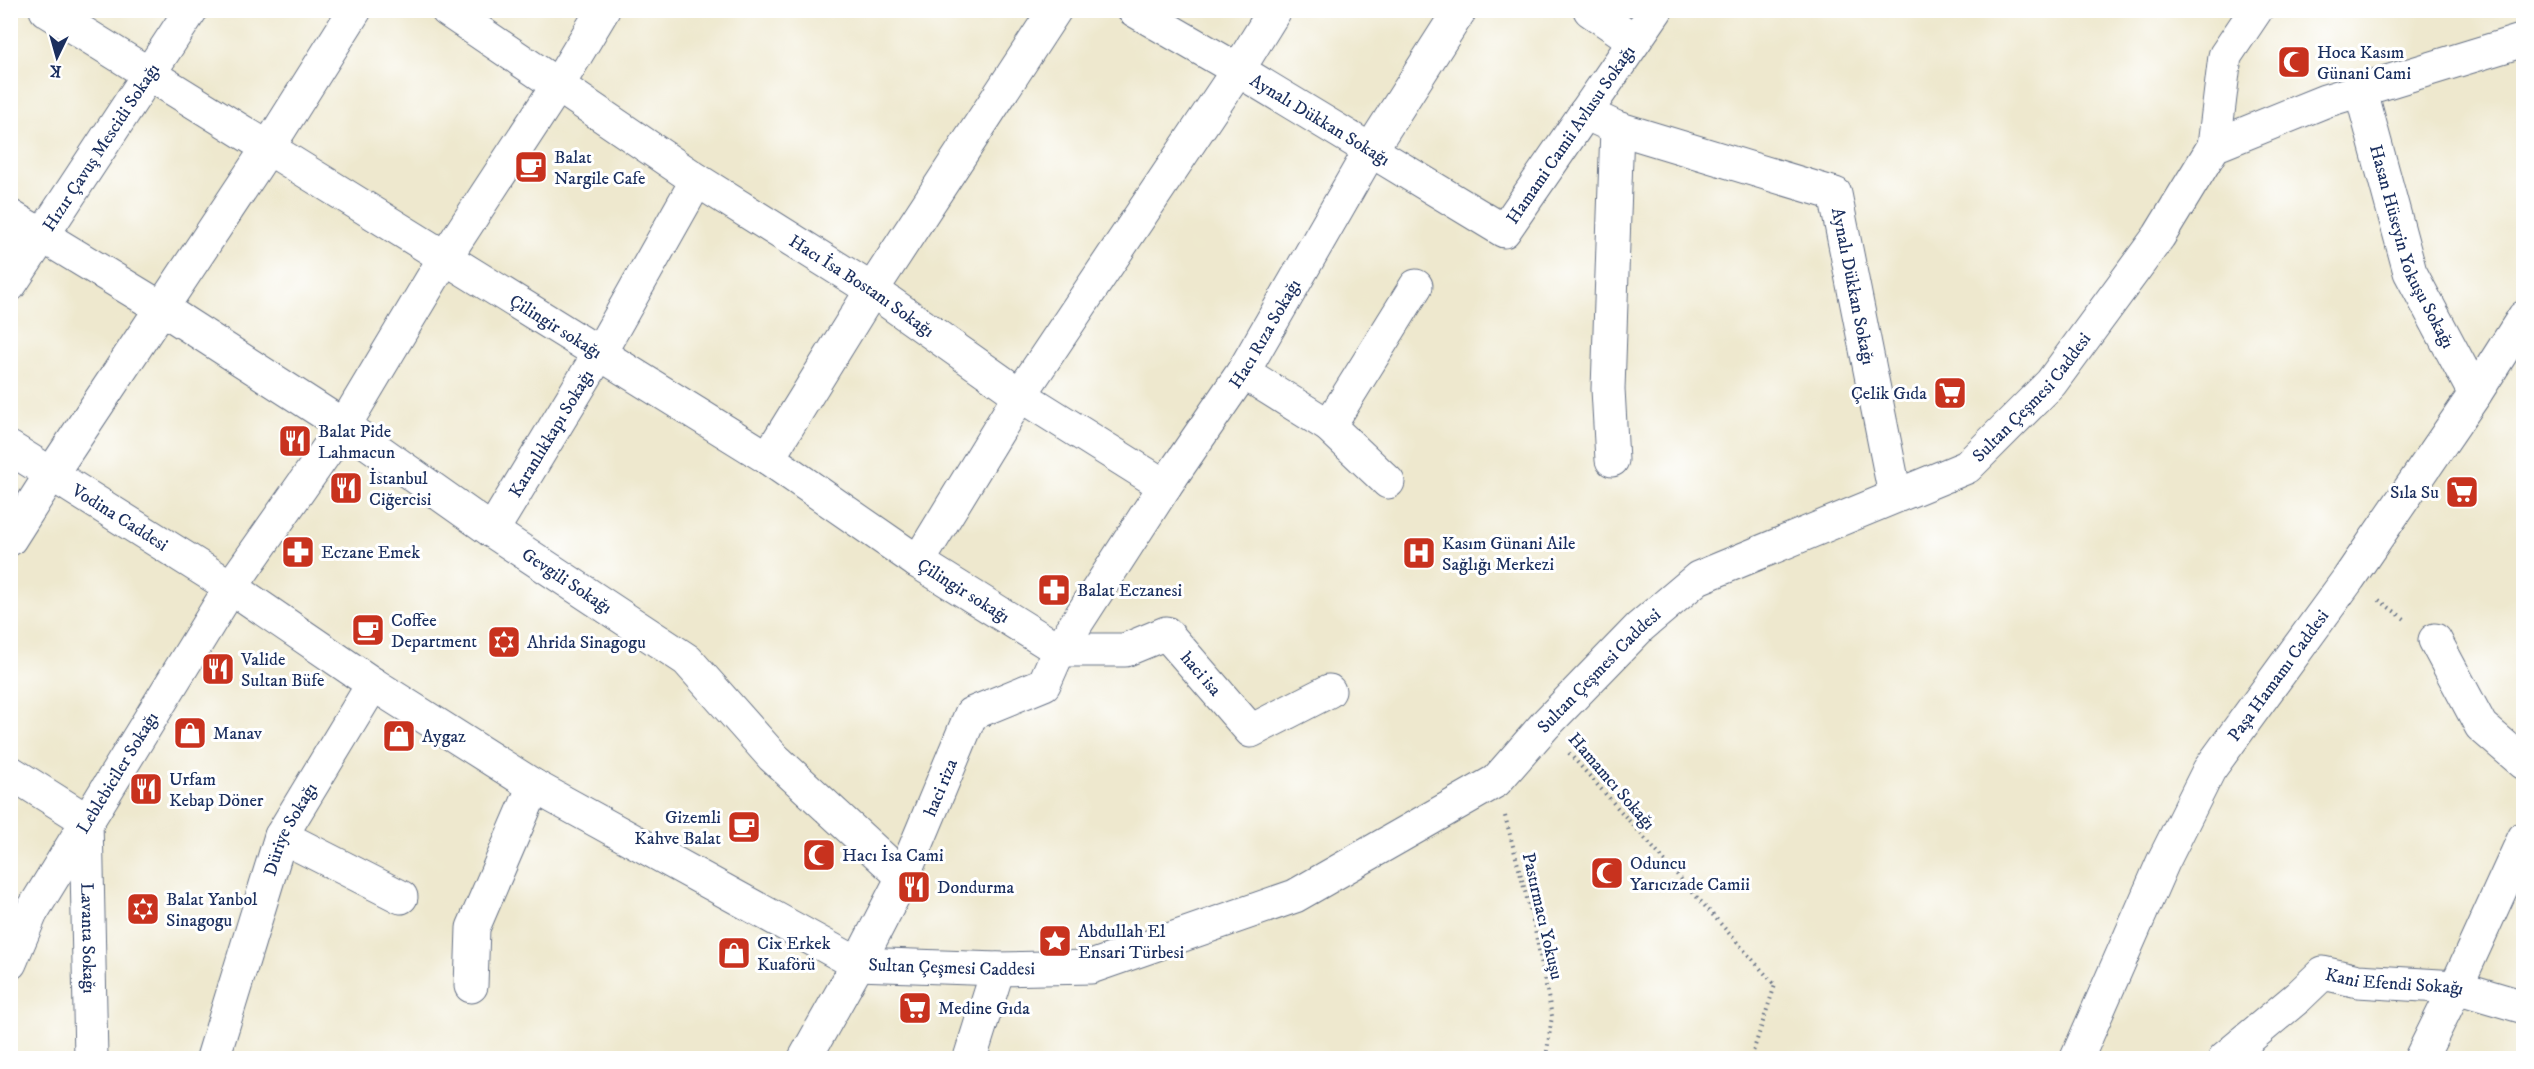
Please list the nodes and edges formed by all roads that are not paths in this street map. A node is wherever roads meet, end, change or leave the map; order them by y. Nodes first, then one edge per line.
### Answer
1 (46, 10) edge
2 (191, 10) edge
3 (355, 10) edge
4 (447, 10) edge
5 (603, 10) edge
6 (1055, 10) edge
7 (1134, 10) edge
8 (1275, 10) edge
9 (1460, 10) edge
10 (1590, 10) edge
11 (1656, 10) edge
12 (2256, 10) edge
13 (1634, 40) junction
14 (2523, 40) edge
15 (1238, 70) junction
16 (151, 75) junction
17 (558, 85) junction
18 (2361, 91) junction
19 (1585, 113) junction
20 (1617, 128) junction
21 (2214, 147) junction
22 (268, 148) junction
23 (1370, 151) junction
24 (697, 180) junction
25 (10, 216) edge
26 (1504, 231) joint
27 (41, 236) junction
28 (444, 259) junction
29 (10, 285) edge
30 (1416, 286) dead end
31 (872, 290) junction
32 (163, 309) junction
33 (2523, 317) edge
34 (599, 354) junction
35 (1243, 372) junction
36 (2475, 394) junction
37 (1020, 395) junction
38 (344, 426) junction
39 (1329, 426) junction
40 (10, 448) edge
41 (768, 458) junction
42 (1612, 460) dead end
43 (52, 473) junction
44 (1388, 482) dead end
45 (1165, 486) junction
46 (1895, 495) junction
47 (492, 531) junction
48 (10, 539) edge
49 (918, 562) junction
50 (231, 587) junction
51 (2434, 640) road end
52 (1059, 650) junction
53 (373, 684) junction
54 (1329, 691) dead end
55 (2523, 763) edge
56 (10, 772) edge
57 (534, 786) junction
58 (86, 820) junction
59 (281, 836) junction
60 (2523, 838) edge
61 (903, 877) junction
62 (2513, 882) edge
63 (401, 897) dead end
64 (10, 963) edge
65 (858, 964) junction
66 (998, 969) junction
67 (471, 986) dead end
68 (2456, 987) junction
69 (2523, 1007) edge
70 (91, 1059) edge
71 (213, 1059) edge
72 (804, 1059) edge
73 (970, 1059) edge
74 (2078, 1059) edge
75 (2225, 1059) edge
76 (2421, 1059) edge

1 - 16 street, Çilingir sokağı
2 - 16 street, Hızır Çavuş Mescidi Sokağı
3 - 22 street
4 - 17 street, Hacı İsa Bostanı Sokağı
5 - 17 street, Leblebiciler Sokağı
6 - 31 street
7 - 15 street, Aynalı Dükkan Sokağı
8 - 15 street
9 - 23 street, Hacı Rıza Sokağı
10 - 13 street
11 - 13 street, Hamami Camii Avlusu Sokağı
12 - 21 street
13 - 19 street, Hamami Camii Avlusu Sokağı
14 - 18 street
15 - 23 street, Aynalı Dükkan Sokağı
15 - 37 street
16 - 22 street, Çilingir sokağı
16 - 27 street, Hızır Çavuş Mescidi Sokağı
17 - 24 street, Hacı İsa Bostanı Sokağı
17 - 28 street, Leblebiciler Sokağı
18 - 21 street
18 - 36 street, Hasan Hüseyin Yokuşu Sokağı
19 - 20 street, Aynalı Dükkan Sokağı
19 - 26 street, Hamami Camii Avlusu Sokağı
20 - 42 street
20 - 46 street, Aynalı Dükkan Sokağı
21 - 46 street, Sultan Çeşmesi Caddesi
22 - 28 street, Çilingir sokağı
22 - 32 street
23 - 26 street, Aynalı Dükkan Sokağı
23 - 35 street, Hacı Rıza Sokağı
24 - 31 street, Hacı İsa Bostanı Sokağı
24 - 34 street, Karanlıkkapı Sokağı
25 - 27 street, Gevgili Sokağı
27 - 29 street, Hızır Çavuş Mescidi Sokağı
27 - 32 street, Gevgili Sokağı
28 - 34 street, Çilingir sokağı
28 - 38 street, Leblebiciler Sokağı
30 - 39 street
31 - 37 street, Hacı İsa Bostanı Sokağı
31 - 41 street
32 - 38 street, Gevgili Sokağı
32 - 43 street
33 - 36 street, Paşa Hamamı Caddesi
34 - 41 street, Çilingir sokağı
34 - 47 street, Karanlıkkapı Sokağı
35 - 39 street
35 - 45 street, Hacı Rıza Sokağı
36 - 74 street, Paşa Hamamı Caddesi
37 - 45 street, Hacı İsa Bostanı Sokağı
37 - 49 street
38 - 47 street, Gevgili Sokağı
38 - 50 street, Leblebiciler Sokağı
39 - 44 street
40 - 43 street, Vodina Caddesi
41 - 49 street, Çilingir sokağı
43 - 48 street
43 - 50 street, Vodina Caddesi
45 - 52 street, Hacı Rıza Sokağı
46 - 66 street, Sultan Çeşmesi Caddesi
47 - 61 street, Gevgili Sokağı
49 - 52 street, Çilingir sokağı
50 - 53 street, Vodina Caddesi
50 - 58 street, Leblebiciler Sokağı
51 - 55 street
52 - 54 street, haci isa
52 - 61 street, haci riza
53 - 57 street, Vodina Caddesi
53 - 59 street, Düriye Sokağı
56 - 58 street
57 - 65 street, Vodina Caddesi
57 - 67 street
58 - 64 street, Leblebiciler Sokağı
58 - 70 street, Lavanta Sokağı
59 - 63 street
59 - 71 street, Düriye Sokağı
60 - 62 street
61 - 65 street, haci riza
62 - 68 street
65 - 66 street, Sultan Çeşmesi Caddesi
65 - 72 street, haci riza
66 - 73 street
68 - 69 street, Kani Efendi Sokağı
68 - 75 street, Kani Efendi Sokağı
68 - 76 street

